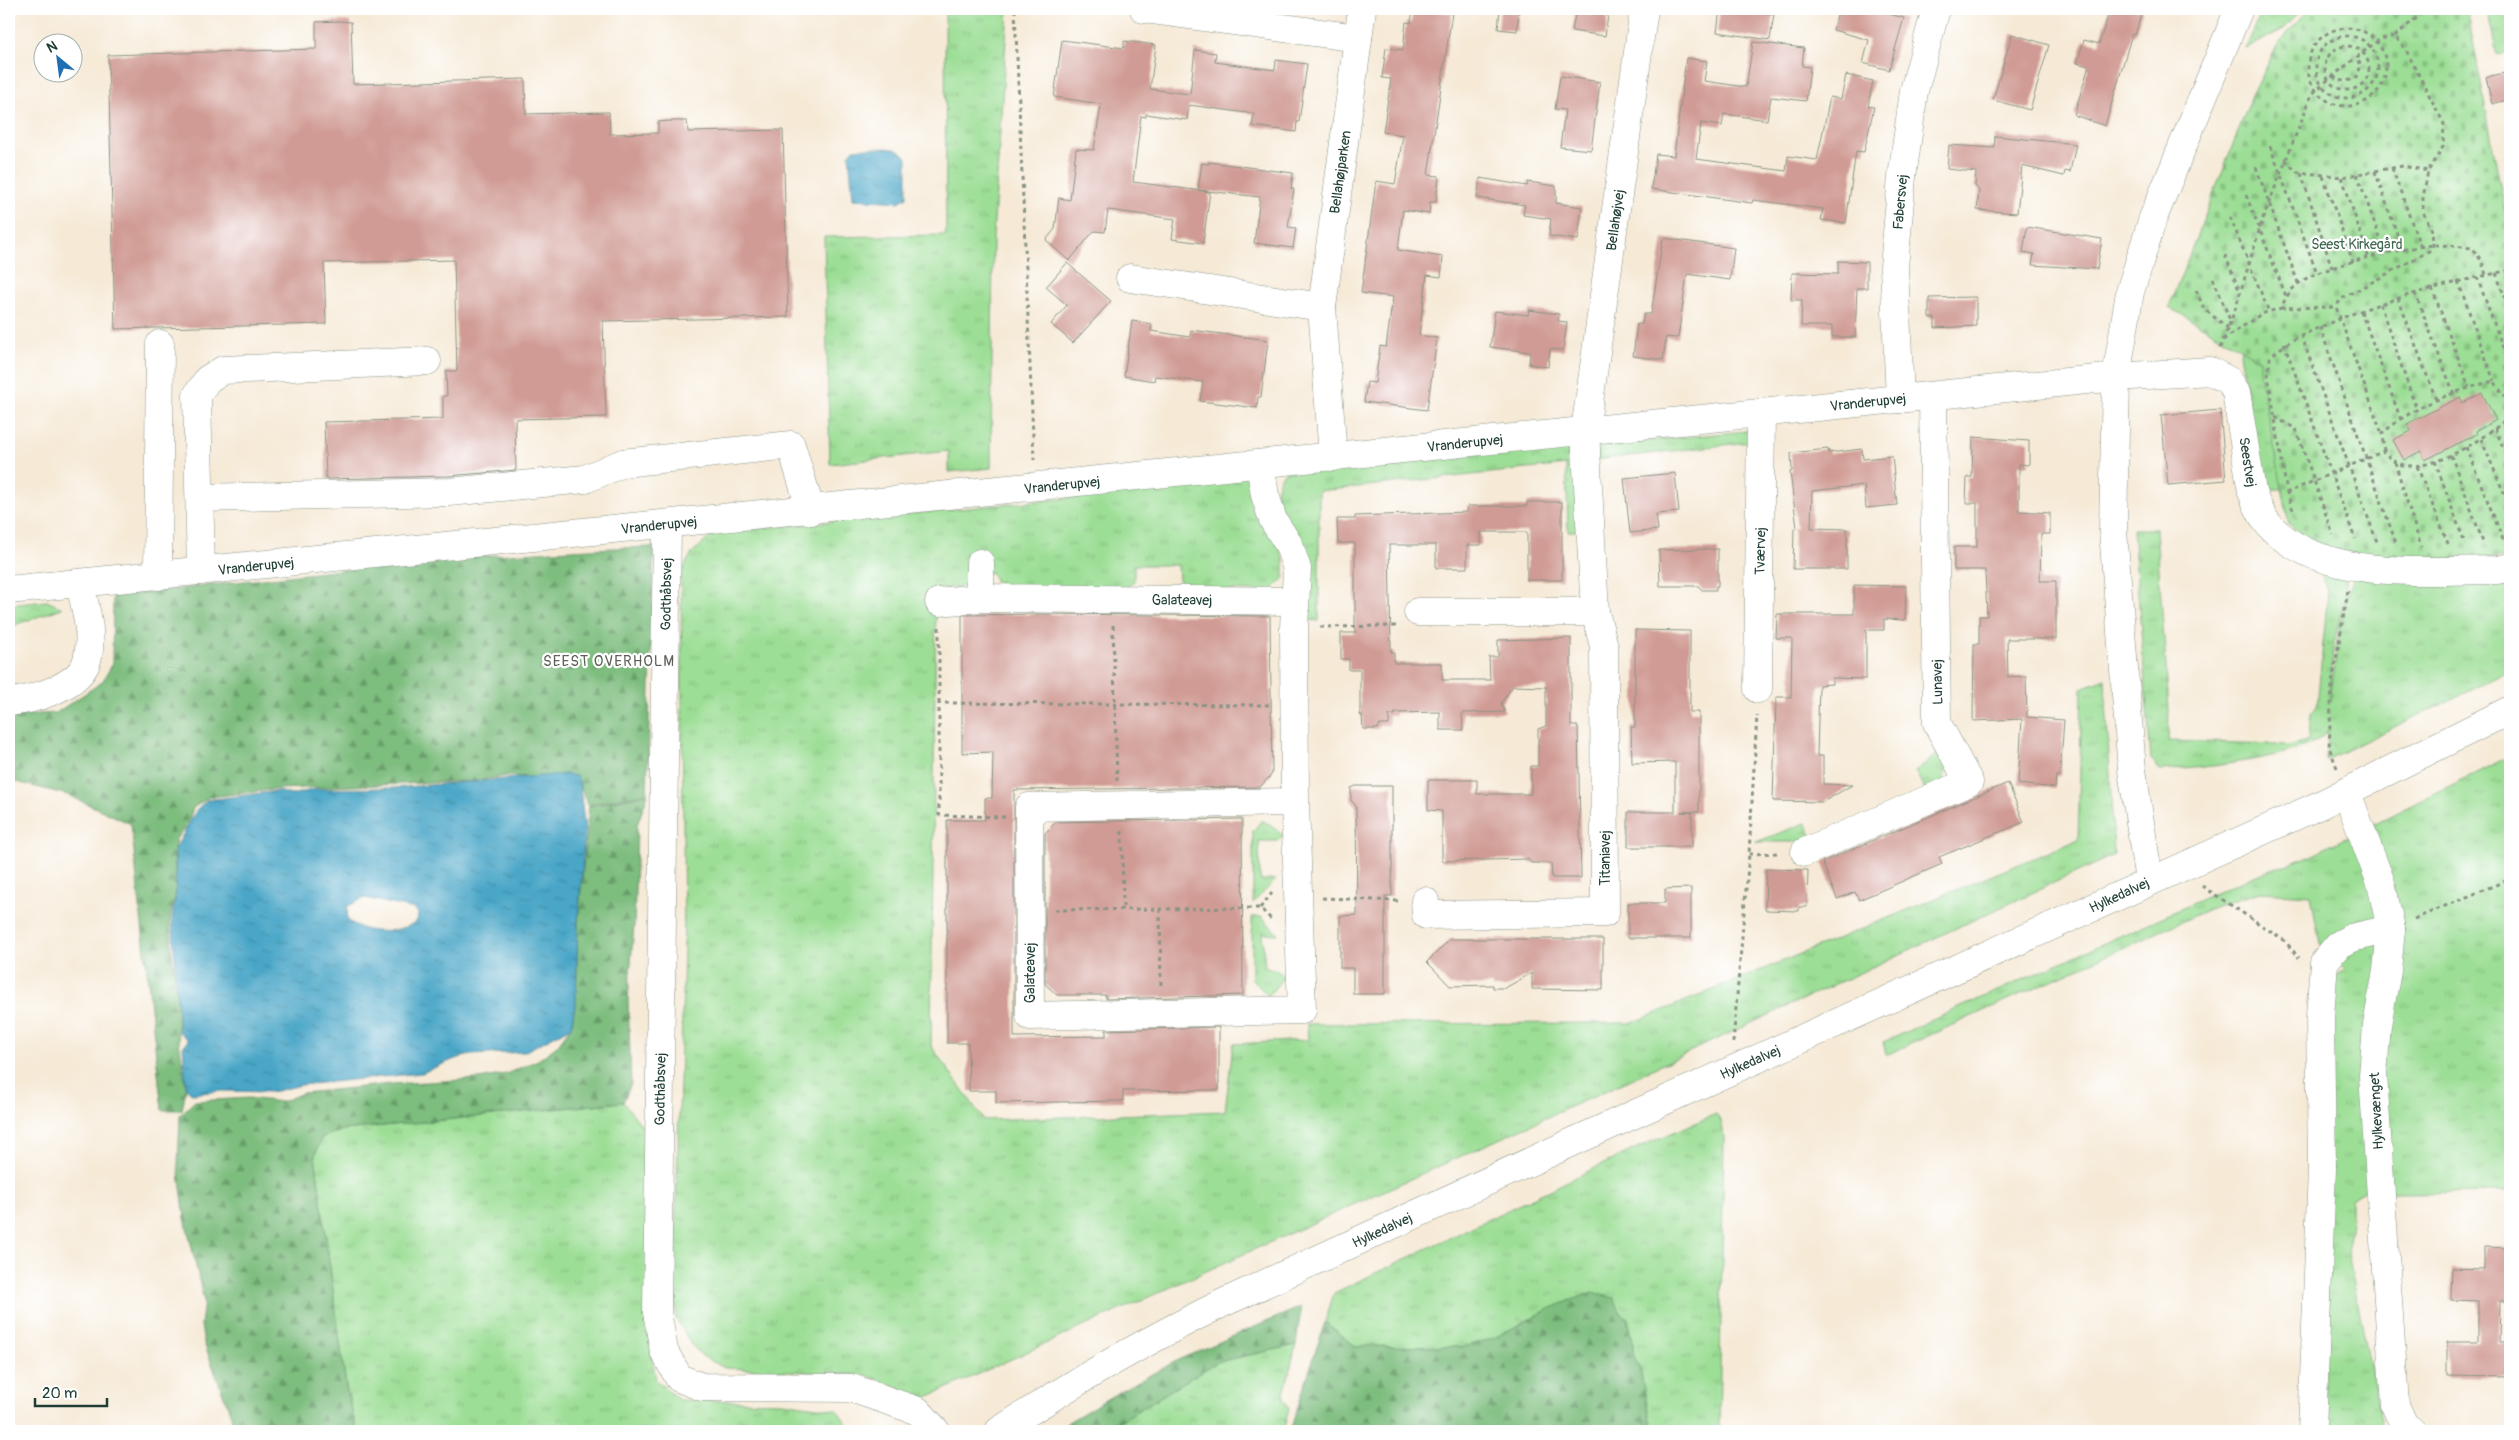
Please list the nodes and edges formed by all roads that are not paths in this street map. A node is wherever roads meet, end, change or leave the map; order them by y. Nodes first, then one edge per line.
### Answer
1 (1144, 9) edge
2 (1362, 9) edge
3 (1644, 9) edge
4 (1936, 9) edge
5 (2239, 9) edge
6 (1358, 38) junction
7 (1130, 278) dead end
8 (1322, 307) junction
9 (160, 344) dead end
10 (427, 361) dead end
11 (2116, 377) junction
12 (1933, 396) junction
13 (1900, 399) junction
14 (1761, 413) junction
15 (1585, 431) junction
16 (1333, 457) junction
17 (1260, 464) junction
18 (200, 498) junction
19 (810, 510) junction
20 (667, 524) junction
21 (2508, 557) edge
22 (980, 563) dead end
23 (201, 571) junction
24 (158, 576) junction
25 (80, 584) junction
26 (9, 590) edge
27 (980, 598) junction
28 (1295, 601) junction
29 (939, 602) road end
30 (1418, 612) road end
31 (1595, 612) junction
32 (1758, 689) road end
33 (9, 702) edge
34 (2510, 710) edge
35 (2347, 792) junction
36 (1296, 802) junction
37 (1804, 852) road end
38 (2149, 881) junction
39 (1425, 902) road end
40 (2391, 929) junction
41 (936, 1431) edge
42 (999, 1431) edge
43 (2312, 1431) edge
44 (2412, 1431) edge

1 - 6 street
2 - 6 street, Bellahøjparken
3 - 15 street, Bellahøjvej
4 - 13 street, Fabersvej
5 - 11 street
6 - 8 street, Bellahøjparken
7 - 8 street
8 - 16 street, Bellahøjparken
9 - 24 street
10 - 18 street
11 - 12 street, Vranderupvej
11 - 21 street, Seestvej
11 - 38 street
12 - 13 street, Vranderupvej
12 - 37 street, Lunavej
13 - 14 street, Vranderupvej
14 - 15 street, Vranderupvej
14 - 32 street, Tværvej
15 - 16 street, Vranderupvej
15 - 31 street, Titaniavej
16 - 17 street, Vranderupvej
17 - 19 street, Vranderupvej
17 - 28 street, Galateavej
18 - 19 street
18 - 23 street
19 - 20 street, Vranderupvej
20 - 23 street, Vranderupvej
20 - 41 street, Godthåbsvej
22 - 27 street
23 - 24 street, Vranderupvej
24 - 25 street, Vranderupvej
25 - 26 street, Vranderupvej
25 - 33 street
27 - 28 street, Galateavej
27 - 29 street, Galateavej
28 - 36 street, Galateavej
30 - 31 street
31 - 39 street, Titaniavej
34 - 35 street, Hylkedalvej
35 - 38 street, Hylkedalvej
35 - 40 street, Hylkevænget
36 - 36 street, Galateavej
38 - 42 street, Hylkedalvej
40 - 43 street
40 - 44 street, Hylkevænget

